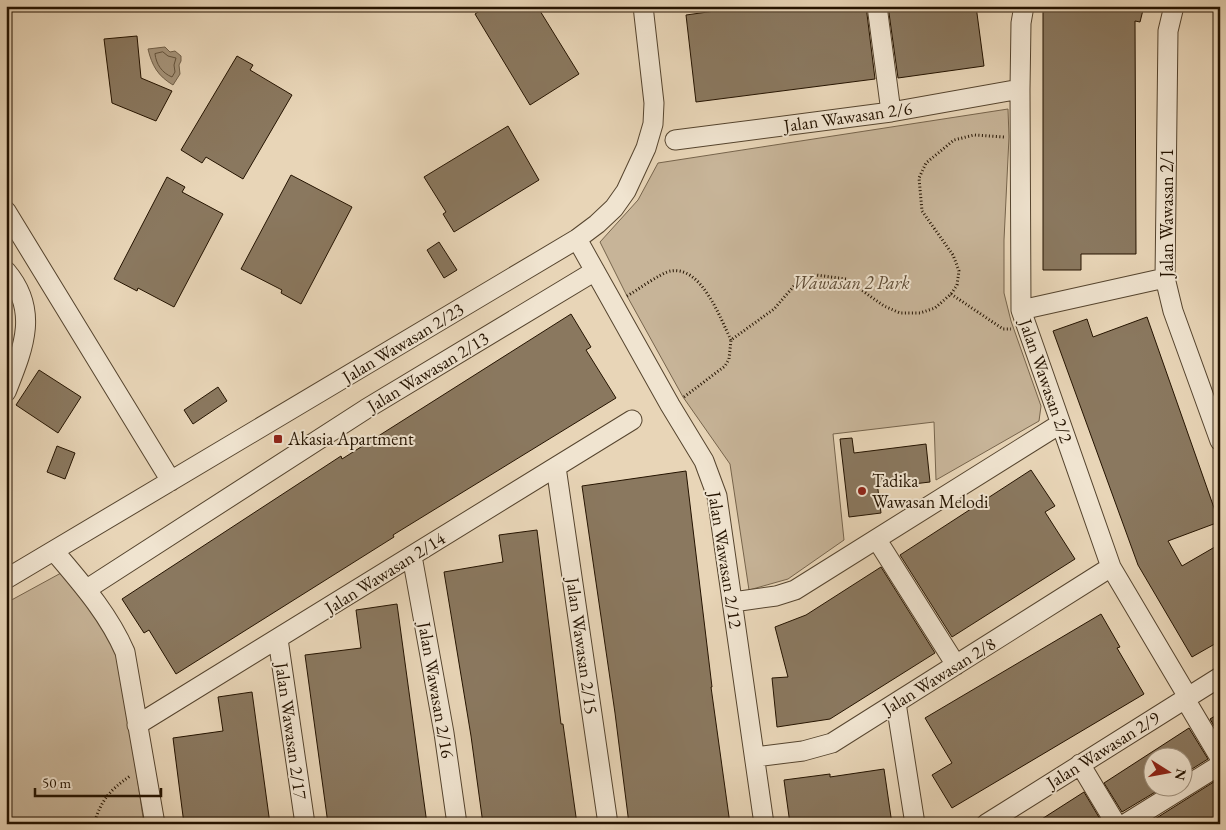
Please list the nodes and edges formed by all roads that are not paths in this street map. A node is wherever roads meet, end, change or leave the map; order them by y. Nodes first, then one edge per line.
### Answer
1 (644, 6) edge
2 (878, 6) edge
3 (1024, 6) edge
4 (1174, 6) edge
5 (1020, 89) junction
6 (891, 112) junction
7 (675, 140) dead end
8 (6, 211) edge
9 (12, 236) edge
10 (577, 239) junction
11 (6, 271) edge
12 (595, 271) junction
13 (1165, 278) junction
14 (1021, 310) junction
15 (6, 392) edge
16 (632, 420) dead end
17 (1060, 424) junction
18 (1220, 441) edge
19 (556, 467) junction
20 (171, 481) junction
21 (877, 540) junction
22 (54, 551) junction
23 (412, 556) junction
24 (1112, 567) junction
25 (6, 579) edge
26 (87, 589) junction
27 (733, 602) junction
28 (278, 639) junction
29 (956, 665) junction
30 (1220, 677) edge
31 (1186, 698) junction
32 (896, 703) junction
33 (137, 725) junction
34 (755, 757) junction
35 (1220, 758) edge
36 (1080, 764) junction
37 (1220, 765) edge
38 (154, 824) edge
39 (305, 824) edge
40 (457, 824) edge
41 (608, 824) edge
42 (764, 824) edge
43 (916, 824) edge
44 (986, 824) edge
45 (1116, 824) edge
46 (1125, 824) edge

1 - 10 street, Jalan Wawasan 2/23
2 - 6 street
3 - 5 street, Jalan Wawasan 2/2
4 - 13 street, Jalan Wawasan 2/1
5 - 6 street, Jalan Wawasan 2/6
5 - 14 street, Jalan Wawasan 2/2
6 - 7 street, Jalan Wawasan 2/6
8 - 9 street
9 - 20 street
10 - 12 street, Jalan Wawasan 2/12
10 - 20 street, Jalan Wawasan 2/23
11 - 15 street
12 - 26 street, Jalan Wawasan 2/13
12 - 27 street, Jalan Wawasan 2/12
13 - 14 street
13 - 18 street, Jalan Wawasan 2/1
14 - 17 street, Jalan Wawasan 2/2
16 - 19 street, Jalan Wawasan 2/14
17 - 21 street
17 - 24 street, Jalan Wawasan 2/2
19 - 23 street, Jalan Wawasan 2/14
19 - 41 street, Jalan Wawasan 2/15
20 - 22 street, Jalan Wawasan 2/23
21 - 27 street
21 - 29 street
22 - 25 street, Jalan Wawasan 2/23
22 - 26 street
23 - 28 street, Jalan Wawasan 2/14
23 - 40 street, Jalan Wawasan 2/16
24 - 29 street, Jalan Wawasan 2/8
24 - 31 street, Jalan Wawasan 2/2
26 - 33 street
27 - 34 street, Jalan Wawasan 2/12
28 - 33 street, Jalan Wawasan 2/14
28 - 39 street, Jalan Wawasan 2/17
29 - 32 street, Jalan Wawasan 2/8
30 - 31 street, Jalan Wawasan 2/9
31 - 35 street, Jalan Wawasan 2/2
31 - 36 street, Jalan Wawasan 2/9
32 - 34 street, Jalan Wawasan 2/8
32 - 43 street
33 - 38 street
34 - 42 street, Jalan Wawasan 2/12
36 - 44 street, Jalan Wawasan 2/9
36 - 45 street
37 - 46 street

